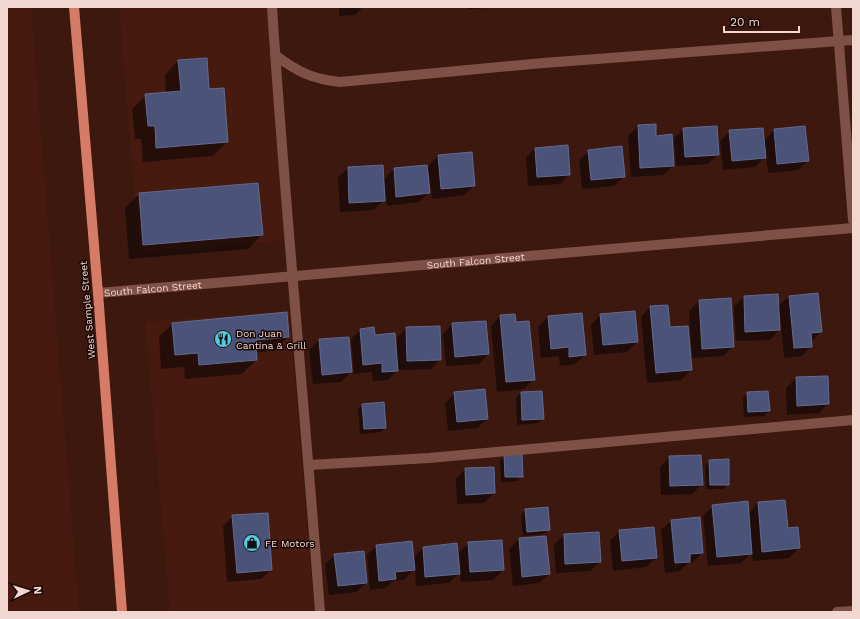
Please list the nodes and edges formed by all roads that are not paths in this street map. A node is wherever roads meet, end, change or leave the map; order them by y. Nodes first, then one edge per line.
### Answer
1 (74, 7) edge
2 (272, 7) edge
3 (836, 7) edge
4 (853, 40) edge
5 (838, 42) junction
6 (275, 55) junction
7 (853, 220) edge
8 (853, 228) edge
9 (292, 276) junction
10 (98, 293) junction
11 (853, 420) edge
12 (309, 465) junction
13 (853, 611) edge
14 (122, 612) edge
15 (320, 612) edge
16 (837, 612) edge

1 - 10 main road, West Sample Street
2 - 6 street
3 - 5 street
4 - 5 street
5 - 6 street
5 - 7 street
6 - 9 street
8 - 9 street, South Falcon Street
9 - 10 street, South Falcon Street
9 - 12 street
10 - 14 main road, West Sample Street
11 - 12 street
12 - 15 street
13 - 16 street

